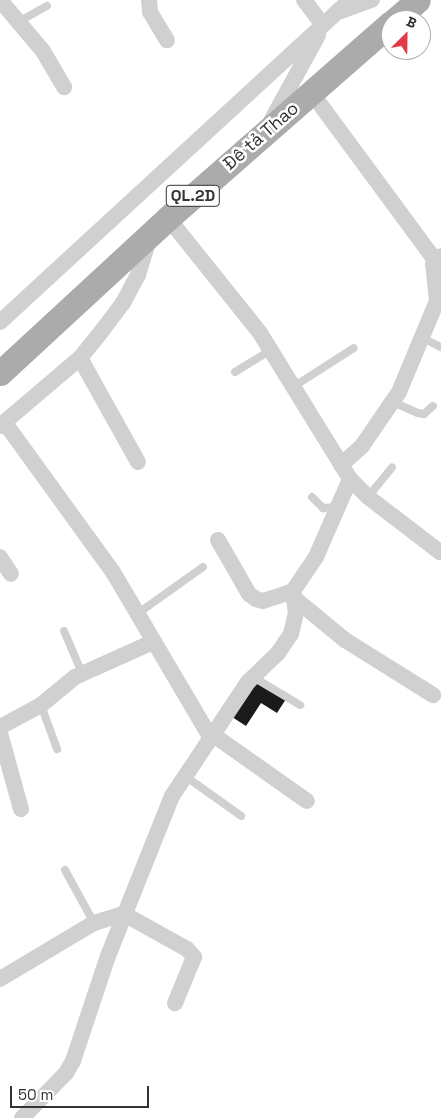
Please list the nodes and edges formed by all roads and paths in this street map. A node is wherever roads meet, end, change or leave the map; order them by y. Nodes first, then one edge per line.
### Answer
1 (0, 0) edge
2 (149, 0) edge
3 (304, 0) edge
4 (372, 0) edge
5 (418, 0) edge
6 (347, 1) edge
7 (47, 6) dead end
8 (406, 10) edge
9 (326, 20) junction
10 (18, 22) junction
11 (381, 32) edge
12 (168, 40) dead end
13 (64, 86) dead end
14 (311, 92) junction
15 (264, 133) junction
16 (168, 218) junction
17 (150, 235) junction
18 (438, 267) edge
19 (0, 322) edge
20 (423, 338) junction
21 (441, 347) edge
22 (354, 348) dead end
23 (271, 350) junction
24 (80, 358) junction
25 (235, 372) dead end
26 (0, 373) edge
27 (293, 387) junction
28 (393, 402) junction
29 (433, 406) dead end
30 (2, 425) edge
31 (138, 462) dead end
32 (392, 466) dead end
33 (346, 472) junction
34 (312, 496) dead end
35 (368, 497) junction
36 (338, 506) junction
37 (218, 540) dead end
38 (440, 552) edge
39 (0, 557) edge
40 (203, 567) dead end
41 (11, 574) dead end
42 (293, 595) junction
43 (137, 614) junction
44 (64, 631) dead end
45 (153, 642) junction
46 (82, 674) junction
47 (253, 677) junction
48 (433, 695) dead end
49 (41, 705) junction
50 (300, 705) dead end
51 (0, 727) edge
52 (0, 733) edge
53 (211, 736) junction
54 (57, 750) dead end
55 (185, 776) junction
56 (307, 800) dead end
57 (21, 809) dead end
58 (241, 816) dead end
59 (65, 870) dead end
60 (124, 914) junction
61 (94, 923) junction
62 (0, 979) edge
63 (175, 1003) dead end
64 (22, 1118) edge

1 - 10 street
2 - 12 street
3 - 9 street
4 - 9 street
5 - 8 main road
6 - 9 street
7 - 10 lane
9 - 15 street
9 - 19 street
10 - 13 street
11 - 14 main road, Đê tả Thao / QL.2D
14 - 15 main road, Đê tả Thao / QL.2D
14 - 18 street
15 - 16 main road, Đê tả Thao / QL.2D
16 - 17 main road, Đê tả Thao / QL.2D
16 - 23 street
17 - 24 street
17 - 26 main road, Đê tả Thao / QL.2D
18 - 20 street
20 - 21 lane
20 - 28 street
22 - 27 lane
23 - 25 lane
23 - 27 street
24 - 30 street
24 - 31 street
27 - 33 street
28 - 29 lane
28 - 33 street
30 - 43 street
32 - 35 lane
33 - 35 street
33 - 36 street
34 - 36 lane
35 - 38 street
36 - 42 street
37 - 42 street
39 - 41 street
40 - 43 lane
42 - 47 street
42 - 48 street
43 - 45 street
44 - 46 lane
45 - 46 street
45 - 53 street
46 - 49 street
47 - 50 lane
47 - 53 street
49 - 51 street
49 - 54 lane
52 - 57 street
53 - 55 street
53 - 56 street
55 - 58 lane
55 - 60 street
59 - 61 lane
60 - 61 street
60 - 63 street
60 - 64 street
61 - 62 street

